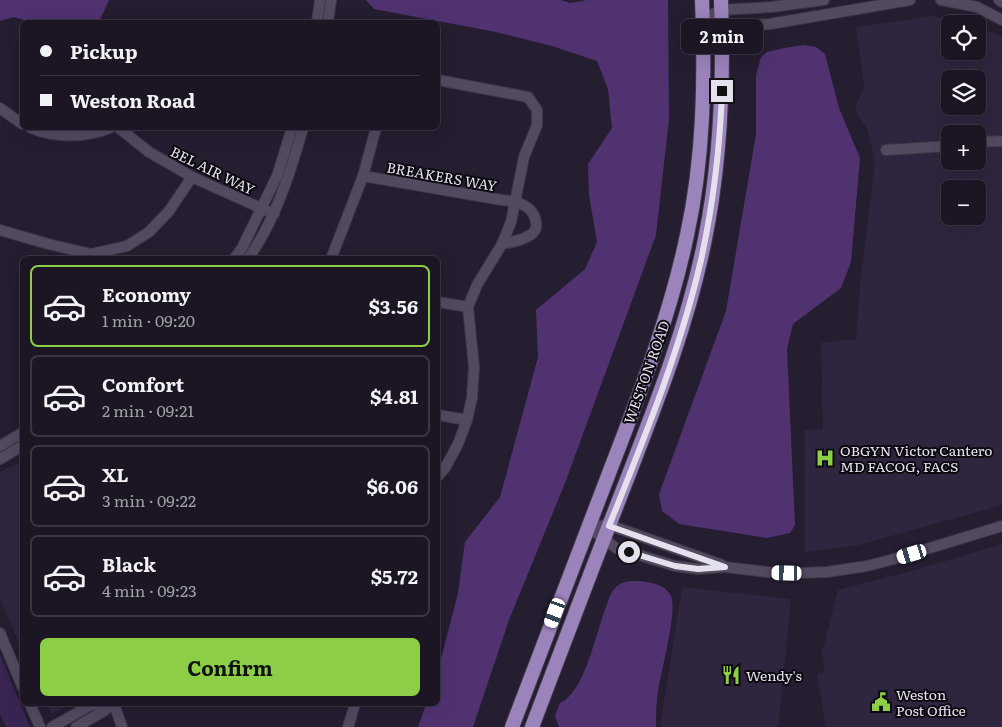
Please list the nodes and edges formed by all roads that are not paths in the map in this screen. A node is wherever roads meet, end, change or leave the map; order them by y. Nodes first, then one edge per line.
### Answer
1 (320, 0) edge
2 (331, 0) edge
3 (702, 0) edge
4 (824, 0) edge
5 (905, 0) edge
6 (910, 0) edge
7 (941, 0) edge
8 (998, 0) edge
9 (1002, 2) edge
10 (721, 5) edge
11 (703, 19) junction
12 (317, 20) edge
13 (328, 20) edge
14 (1002, 20) edge
15 (721, 27) junction
16 (440, 80) edge
17 (0, 108) edge
18 (20, 123) edge
19 (37, 130) edge
20 (102, 130) edge
21 (122, 130) edge
22 (291, 130) edge
23 (302, 130) edge
24 (375, 130) edge
25 (1002, 141) edge
26 (986, 142) edge
27 (941, 147) edge
28 (886, 150) dead end
29 (363, 176) junction
30 (192, 177) junction
31 (516, 201) junction
32 (261, 208) junction
33 (274, 214) junction
34 (0, 230) edge
35 (502, 244) junction
36 (236, 256) edge
37 (250, 256) edge
38 (332, 256) edge
39 (440, 302) edge
40 (468, 307) junction
41 (440, 415) edge
42 (467, 420) junction
43 (20, 434) edge
44 (0, 446) edge
45 (20, 447) edge
46 (0, 459) edge
47 (440, 474) edge
48 (1002, 526) edge
49 (588, 527) junction
50 (606, 532) junction
51 (725, 567) junction
52 (0, 633) edge
53 (20, 681) edge
54 (31, 706) edge
55 (91, 706) edge
56 (111, 706) edge
57 (114, 706) edge
58 (354, 706) edge
59 (40, 727) edge
60 (52, 727) edge
61 (76, 727) edge
62 (122, 727) edge
63 (348, 727) edge
64 (512, 727) edge
65 (532, 727) edge

1 - 12 street
2 - 13 street
3 - 11 main road, WESTON ROAD
4 - 10 street
5 - 6 street
5 - 15 street
7 - 14 street
8 - 9 street
10 - 11 street
10 - 15 main road, WESTON ROAD
11 - 15 street
11 - 49 main road, WESTON ROAD
15 - 50 main road, WESTON ROAD
16 - 31 street
17 - 18 street
19 - 20 street
21 - 30 street, BEL AIR WAY
22 - 32 street
23 - 33 street
24 - 29 street
25 - 26 street
27 - 28 street
29 - 31 street, BREAKERS WAY
29 - 38 street
30 - 32 street, BEL AIR WAY
30 - 34 street
31 - 35 street
31 - 35 street
32 - 33 street, BEL AIR WAY
32 - 36 street
33 - 37 street
35 - 40 street
39 - 40 street
40 - 42 street
41 - 42 street
42 - 47 street
43 - 44 street
45 - 46 street
48 - 51 street
49 - 50 street
49 - 64 main road, WESTON ROAD
50 - 51 street
50 - 51 street
50 - 65 main road, WESTON ROAD
52 - 53 street
54 - 59 street
55 - 60 street
56 - 61 street
57 - 62 street
58 - 63 street

